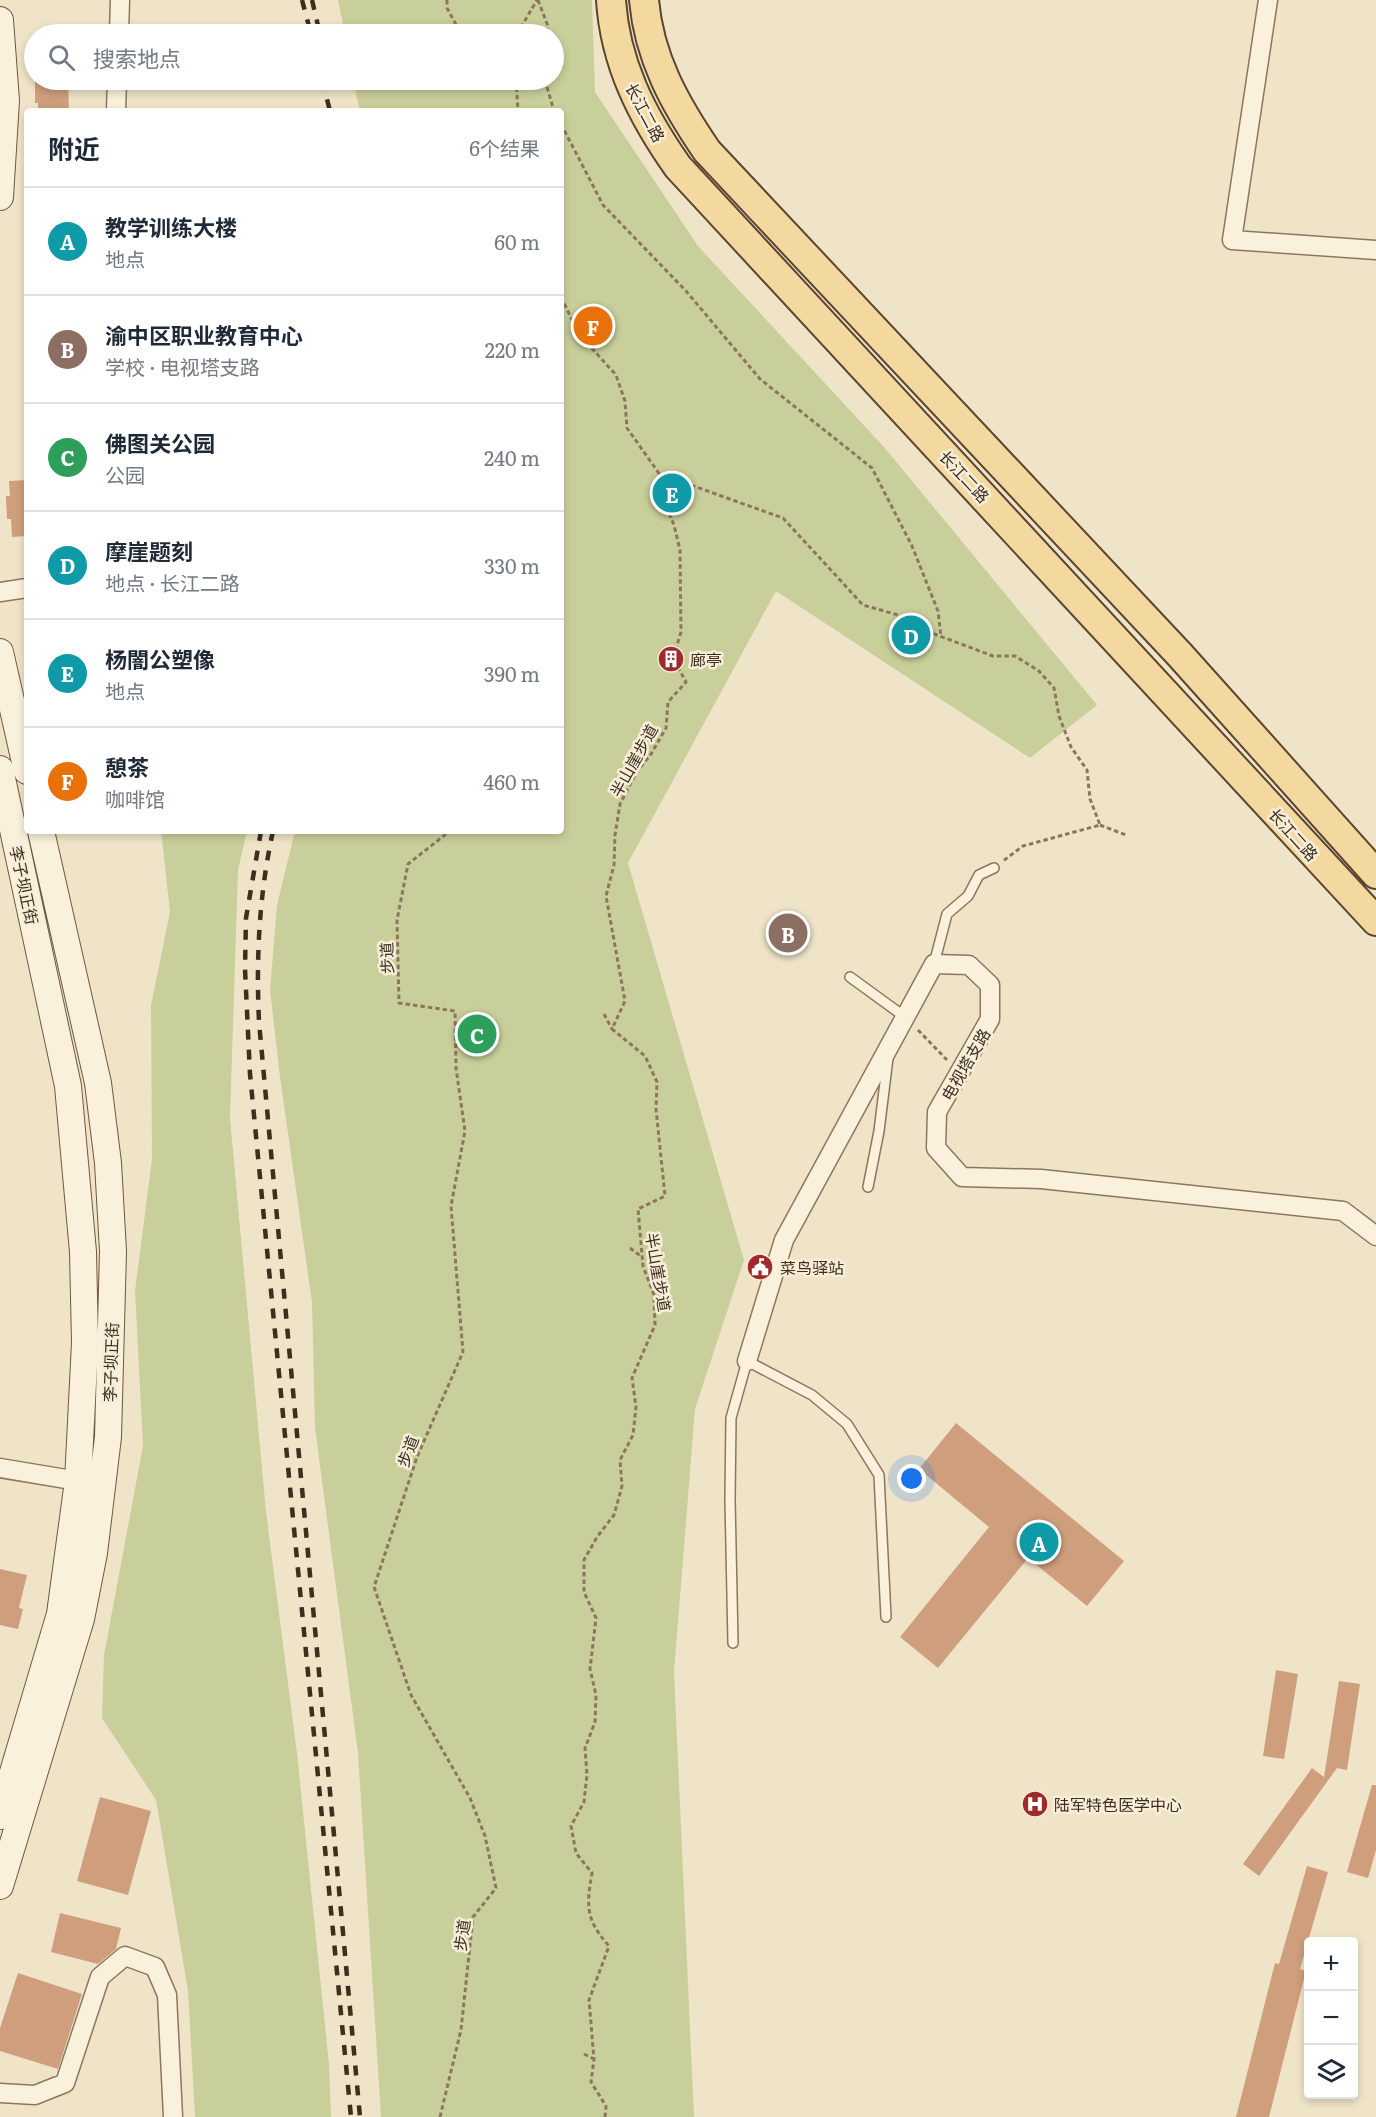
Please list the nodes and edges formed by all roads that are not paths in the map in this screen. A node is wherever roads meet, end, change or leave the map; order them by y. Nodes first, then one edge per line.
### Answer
1 (120, 0) edge
2 (611, 0) edge
3 (644, 0) edge
4 (1268, 0) edge
5 (0, 20) edge
6 (119, 24) edge
7 (117, 90) edge
8 (116, 108) edge
9 (0, 197) edge
10 (1376, 250) edge
11 (24, 588) edge
12 (0, 592) edge
13 (0, 652) edge
14 (24, 758) edge
15 (0, 769) edge
16 (42, 834) edge
17 (994, 868) road end
18 (1376, 874) edge
19 (1376, 921) edge
20 (934, 964) junction
21 (850, 977) dead end
22 (905, 1017) junction
23 (890, 1046) junction
24 (868, 1186) dead end
25 (1376, 1236) edge
26 (747, 1361) junction
27 (0, 1468) edge
28 (78, 1481) junction
29 (886, 1617) dead end
30 (733, 1642) dead end
31 (0, 1816) edge
32 (0, 1886) edge
33 (0, 2093) edge
34 (173, 2117) edge

1 - 6 street
2 - 19 main road, 长江二路
3 - 18 main road, 长江二路
4 - 10 street
5 - 9 main road
7 - 8 street
11 - 12 street
13 - 14 main road
15 - 28 main road, 李子坝正街
16 - 32 main road, 李子坝正街
17 - 20 lane
20 - 22 street
20 - 25 street, 电视塔支路
21 - 22 lane
22 - 23 street
23 - 24 lane
23 - 26 street
26 - 29 lane
26 - 30 lane
27 - 28 street
28 - 31 main road, 李子坝正街
33 - 34 street

